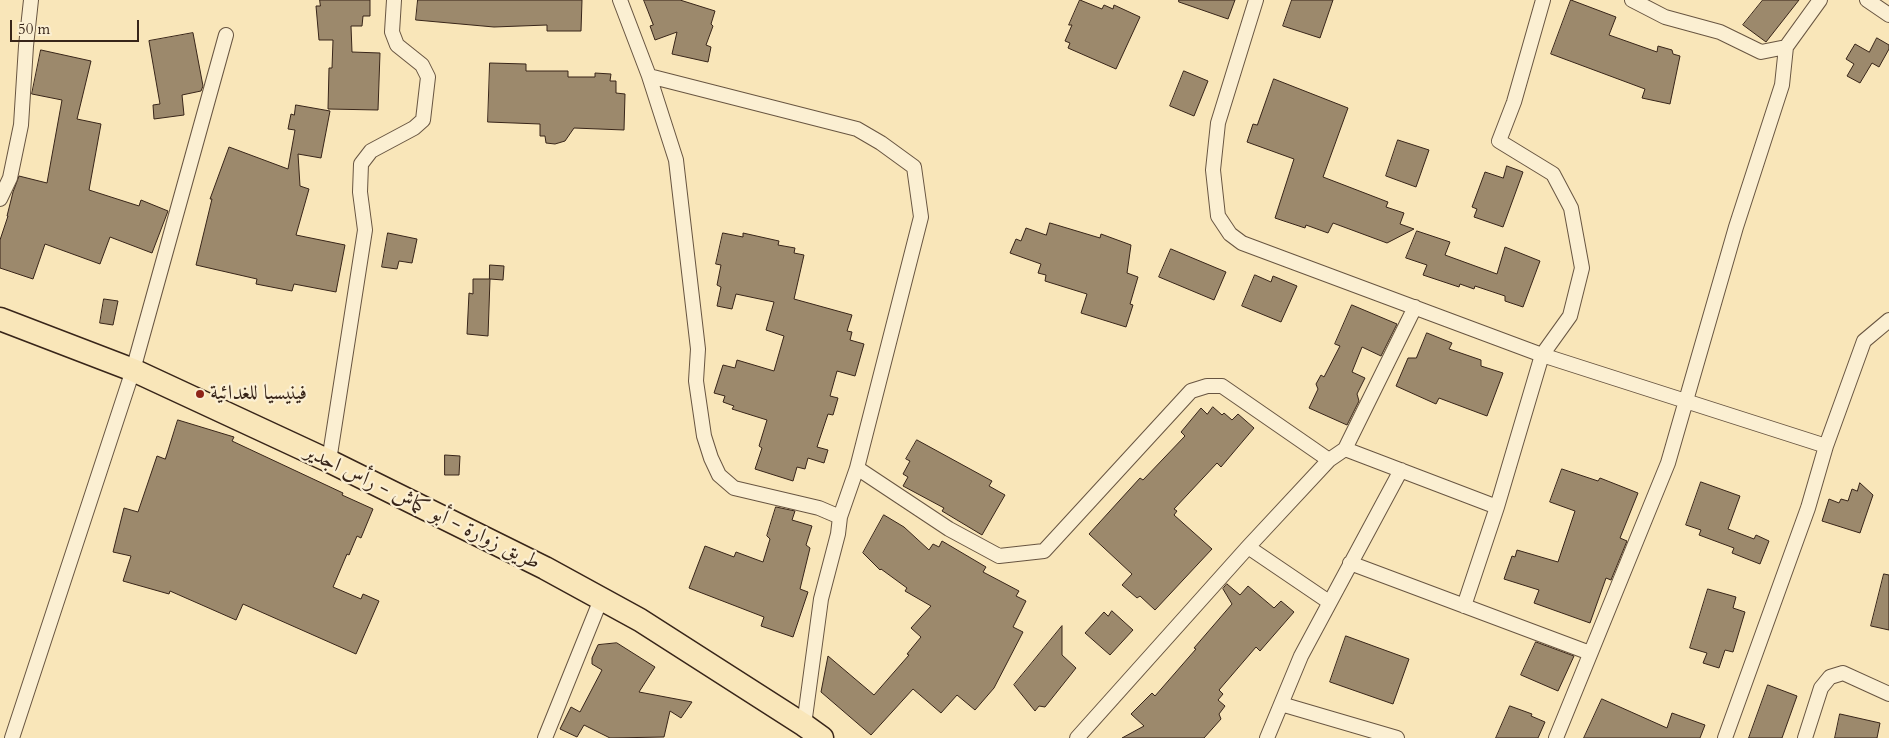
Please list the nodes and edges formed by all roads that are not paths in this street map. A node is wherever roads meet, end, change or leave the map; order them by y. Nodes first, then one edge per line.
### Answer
1 (31, 0) edge
2 (394, 0) edge
3 (620, 0) edge
4 (1256, 0) edge
5 (1543, 0) edge
6 (1632, 0) edge
7 (1820, 0) edge
8 (1868, 0) edge
9 (1889, 15) edge
10 (226, 35) dead end
11 (1786, 47) junction
12 (649, 76) junction
13 (0, 199) edge
14 (1415, 307) junction
15 (0, 319) edge
16 (1889, 320) edge
17 (1542, 355) junction
18 (133, 370) junction
19 (1687, 401) junction
20 (1826, 446) junction
21 (1345, 449) junction
22 (1330, 460) junction
23 (329, 461) junction
24 (857, 468) junction
25 (1401, 470) junction
26 (1497, 507) junction
27 (840, 517) junction
28 (1248, 547) junction
29 (1350, 563) junction
30 (600, 599) junction
31 (1328, 602) junction
32 (1464, 606) junction
33 (1590, 653) junction
34 (1889, 694) edge
35 (1281, 704) junction
36 (813, 731) edge
37 (12, 738) edge
38 (545, 738) edge
39 (1076, 738) edge
40 (1267, 738) edge
41 (1397, 738) edge
42 (1556, 738) edge
43 (1725, 738) edge
44 (1805, 738) edge

1 - 13 street
2 - 23 street
3 - 12 street
4 - 14 street
5 - 17 street
6 - 11 street
7 - 11 street
8 - 9 street
10 - 18 street
11 - 19 street
12 - 24 street
12 - 27 street
14 - 17 street
14 - 21 street
15 - 18 main road, طريق زوارة - أبو كماش - رأس اجدير
16 - 20 street
17 - 19 street
17 - 26 street
18 - 23 main road, طريق زوارة - أبو كماش - رأس اجدير
18 - 37 street
19 - 20 street
19 - 33 street
20 - 43 street
21 - 22 street
21 - 25 street
22 - 24 street
22 - 28 street
23 - 30 main road, طريق زوارة - أبو كماش - رأس اجدير
24 - 27 street
25 - 26 street
25 - 29 street
26 - 32 street
27 - 36 street
28 - 31 street
28 - 39 street
29 - 31 street
29 - 32 street
30 - 36 main road, طريق زوارة - أبو كماش - رأس اجدير
30 - 38 street
31 - 35 street
32 - 33 street
33 - 42 street
34 - 44 street
35 - 40 street
35 - 41 street

